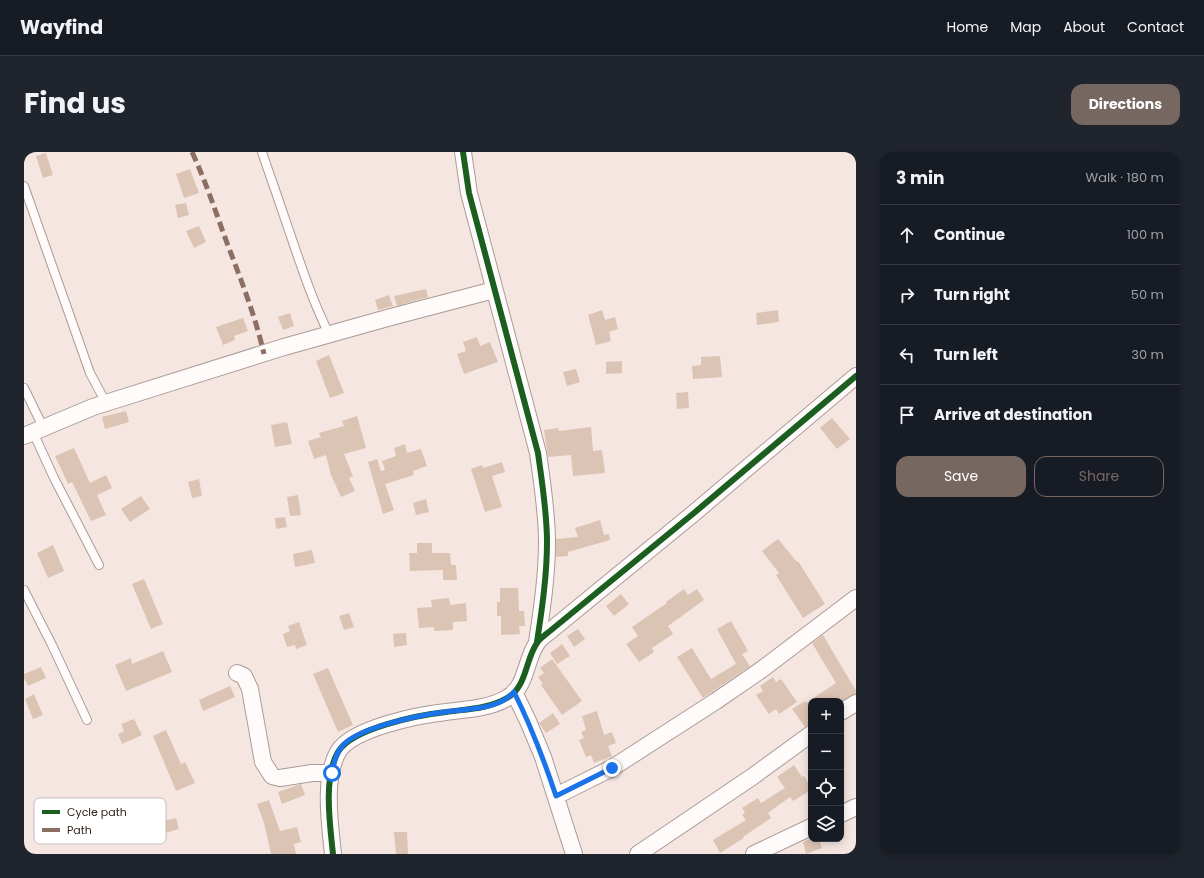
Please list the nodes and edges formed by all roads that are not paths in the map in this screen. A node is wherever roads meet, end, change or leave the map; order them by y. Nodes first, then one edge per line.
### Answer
1 (262, 152) edge
2 (463, 152) edge
3 (24, 186) edge
4 (494, 290) junction
5 (328, 334) junction
6 (856, 376) edge
7 (24, 388) edge
8 (106, 403) junction
9 (33, 431) edge
10 (99, 565) dead end
11 (24, 590) edge
12 (856, 598) edge
13 (537, 642) junction
14 (237, 674) dead end
15 (514, 692) junction
16 (856, 703) edge
17 (844, 710) edge
18 (87, 720) dead end
19 (808, 736) edge
20 (332, 773) junction
21 (556, 796) junction
22 (856, 807) edge
23 (844, 813) edge
24 (808, 828) edge
25 (333, 854) edge
26 (574, 854) edge
27 (638, 854) edge
28 (754, 854) edge

1 - 5 lane
2 - 4 street
3 - 8 lane
4 - 5 street
4 - 13 street
5 - 8 street
6 - 13 street
7 - 9 lane
8 - 9 street
9 - 10 lane
11 - 18 lane
12 - 21 street
13 - 15 street
14 - 20 street
15 - 20 street
15 - 21 street
16 - 17 street
19 - 27 street
20 - 25 street
21 - 26 street
22 - 23 street
24 - 28 street

